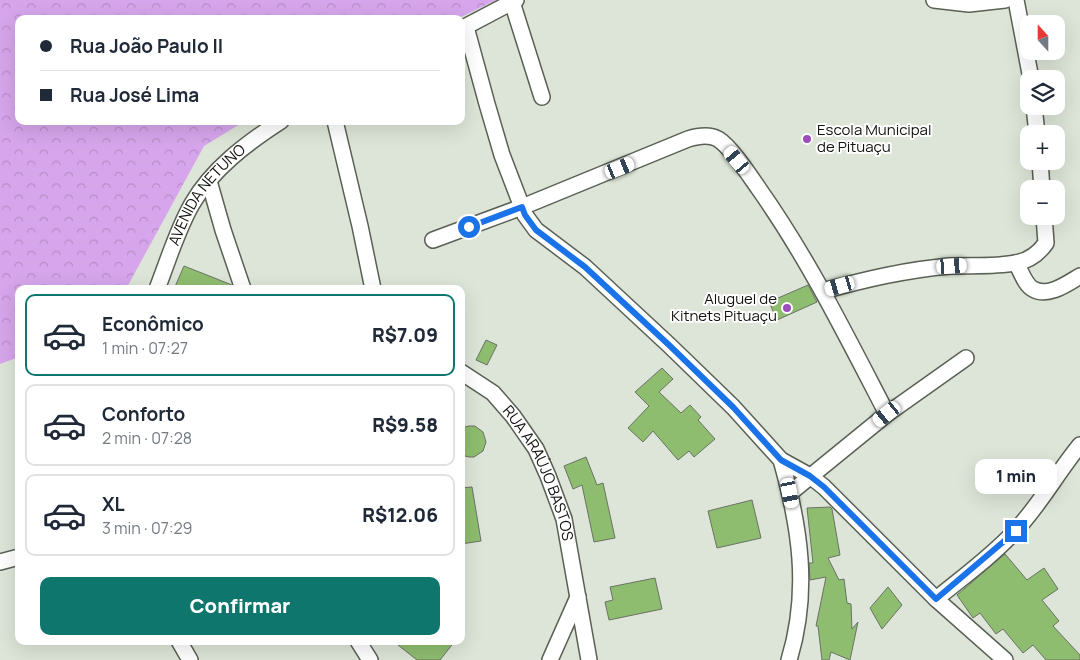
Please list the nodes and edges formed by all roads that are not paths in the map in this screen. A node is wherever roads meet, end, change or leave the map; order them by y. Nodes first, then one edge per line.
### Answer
1 (934, 0) edge
2 (1005, 0) edge
3 (1016, 0) edge
4 (514, 1) edge
5 (465, 27) edge
6 (465, 35) edge
7 (1029, 70) edge
8 (542, 97) dead end
9 (275, 125) edge
10 (336, 125) edge
11 (209, 181) junction
12 (522, 207) junction
13 (1045, 225) edge
14 (433, 240) dead end
15 (1016, 263) junction
16 (1080, 276) edge
17 (159, 285) edge
18 (242, 285) edge
19 (372, 285) edge
20 (823, 291) junction
21 (966, 358) dead end
22 (465, 375) edge
23 (887, 414) junction
24 (1080, 445) edge
25 (781, 460) junction
26 (810, 476) junction
27 (790, 493) junction
28 (15, 558) edge
29 (0, 562) edge
30 (578, 598) junction
31 (936, 599) junction
32 (181, 645) edge
33 (361, 645) edge
34 (190, 660) edge
35 (370, 660) edge
36 (550, 660) edge
37 (590, 660) edge
38 (789, 660) edge
39 (1005, 660) edge

1 - 2 street
3 - 7 street
4 - 5 street
4 - 8 street
6 - 12 street
9 - 11 street, AVENIDA NETUNO
10 - 19 street
11 - 17 street, AVENIDA NETUNO
11 - 18 street
12 - 14 street
12 - 20 street
12 - 25 street
13 - 15 street
15 - 16 street
15 - 20 street
20 - 23 street
21 - 23 street
22 - 30 street, RUA ARAÚJO BASTOS
23 - 26 street
24 - 31 street
25 - 26 street
25 - 27 street
26 - 27 street
26 - 31 street
27 - 38 street
28 - 29 street
30 - 36 street
30 - 37 street, RUA ARAÚJO BASTOS
31 - 39 street
32 - 34 street
33 - 35 street

